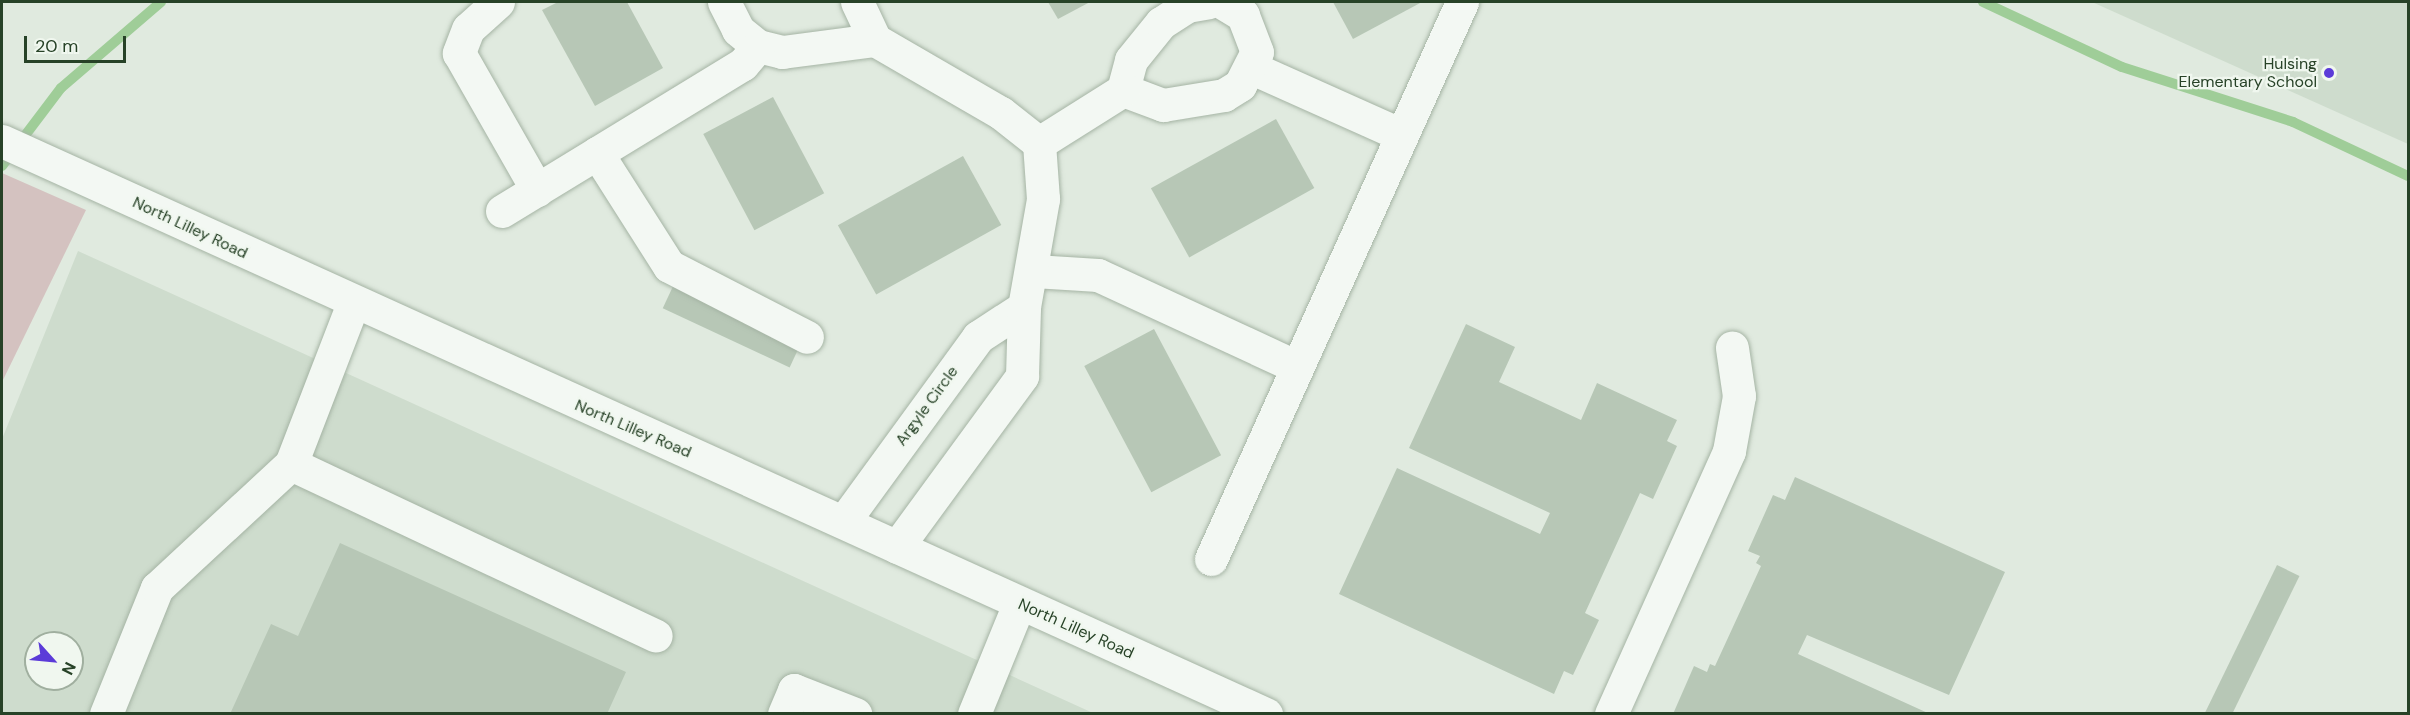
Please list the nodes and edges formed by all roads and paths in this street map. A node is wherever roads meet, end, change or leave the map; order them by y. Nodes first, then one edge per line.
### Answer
1 (498, 2) edge
2 (724, 2) edge
3 (856, 2) edge
4 (1209, 2) edge
5 (1221, 2) edge
6 (1462, 2) edge
7 (875, 40) junction
8 (758, 46) junction
9 (1252, 68) junction
10 (1123, 90) junction
11 (1402, 135) junction
12 (2, 141) edge
13 (1039, 143) junction
14 (597, 153) junction
15 (537, 190) junction
16 (502, 211) dead end
17 (1034, 271) junction
18 (353, 303) junction
19 (1024, 307) junction
20 (807, 337) dead end
21 (1732, 348) dead end
22 (1298, 367) junction
23 (291, 464) junction
24 (844, 521) junction
25 (897, 547) junction
26 (1211, 560) dead end
27 (1019, 604) junction
28 (657, 636) dead end
29 (106, 714) edge
30 (784, 714) edge
31 (855, 714) edge
32 (974, 714) edge
33 (1266, 714) edge
34 (1611, 714) edge

1 - 15 street
2 - 8 street
3 - 7 street
4 - 10 street
5 - 9 street
6 - 11 street
7 - 8 street
7 - 13 street
8 - 14 street
9 - 10 street
9 - 11 street
10 - 13 street
11 - 22 street
12 - 18 street, North Lilley Road
13 - 17 street
14 - 15 street
14 - 20 street
15 - 16 street
17 - 19 street
17 - 22 street
18 - 23 street
18 - 24 street, North Lilley Road
19 - 24 street, Argyle Circle
19 - 25 street
21 - 34 street
22 - 26 street
23 - 28 street
23 - 29 street
24 - 25 street, North Lilley Road
25 - 27 street, North Lilley Road
27 - 32 street
27 - 33 street, North Lilley Road
30 - 31 street

